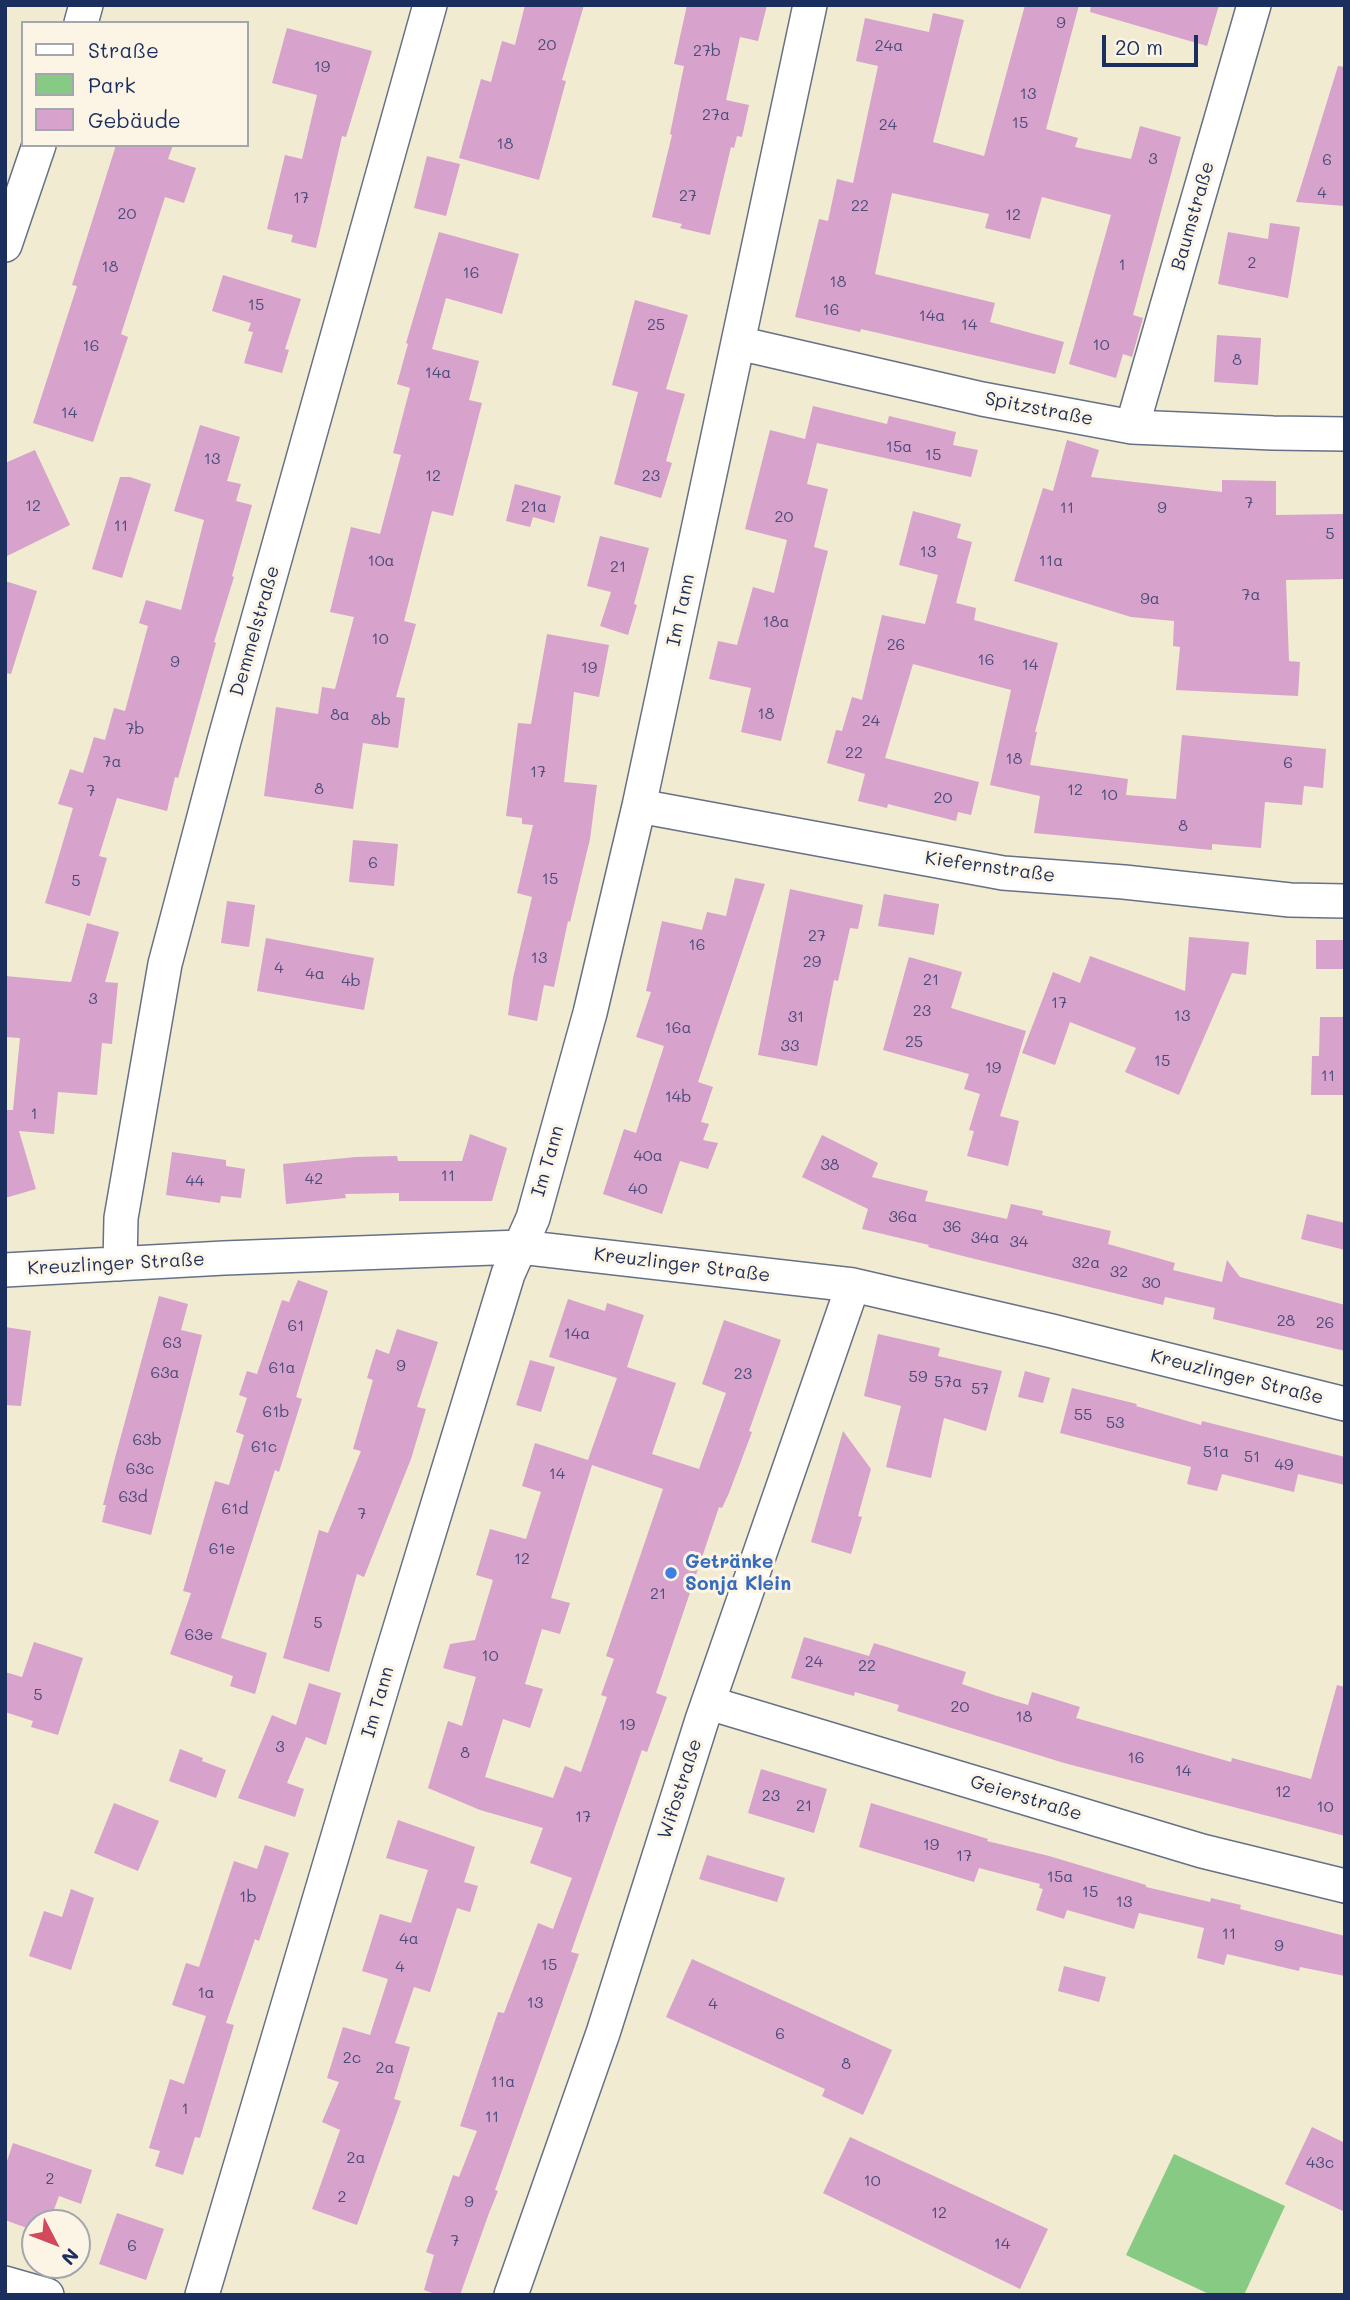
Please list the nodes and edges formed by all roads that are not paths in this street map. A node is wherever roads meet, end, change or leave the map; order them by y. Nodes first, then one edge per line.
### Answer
1 (430, 5) edge
2 (810, 5) edge
3 (1254, 5) edge
4 (38, 147) edge
5 (5, 244) edge
6 (738, 344) junction
7 (1132, 427) junction
8 (1345, 434) edge
9 (639, 806) junction
10 (1345, 901) edge
11 (520, 1247) junction
12 (120, 1264) junction
13 (5, 1270) edge
14 (853, 1285) junction
15 (1345, 1404) edge
16 (709, 1703) junction
17 (1345, 1886) edge
18 (5, 2283) edge
19 (47, 2295) edge
20 (202, 2295) edge
21 (510, 2295) edge

1 - 12 street, Demmelstraße
2 - 6 street, Im Tann
3 - 7 street, Baumstraße
4 - 5 street
6 - 7 street, Spitzstraße
6 - 9 street, Im Tann
7 - 8 street, Spitzstraße
9 - 10 street, Kiefernstraße
9 - 11 street, Im Tann
11 - 12 street, Kreuzlinger Straße
11 - 14 street, Kreuzlinger Straße
11 - 20 street, Im Tann
12 - 13 street, Kreuzlinger Straße
14 - 15 street, Kreuzlinger Straße
14 - 16 street, Wifostraße
16 - 17 street, Geierstraße
16 - 21 street, Wifostraße
18 - 19 street

